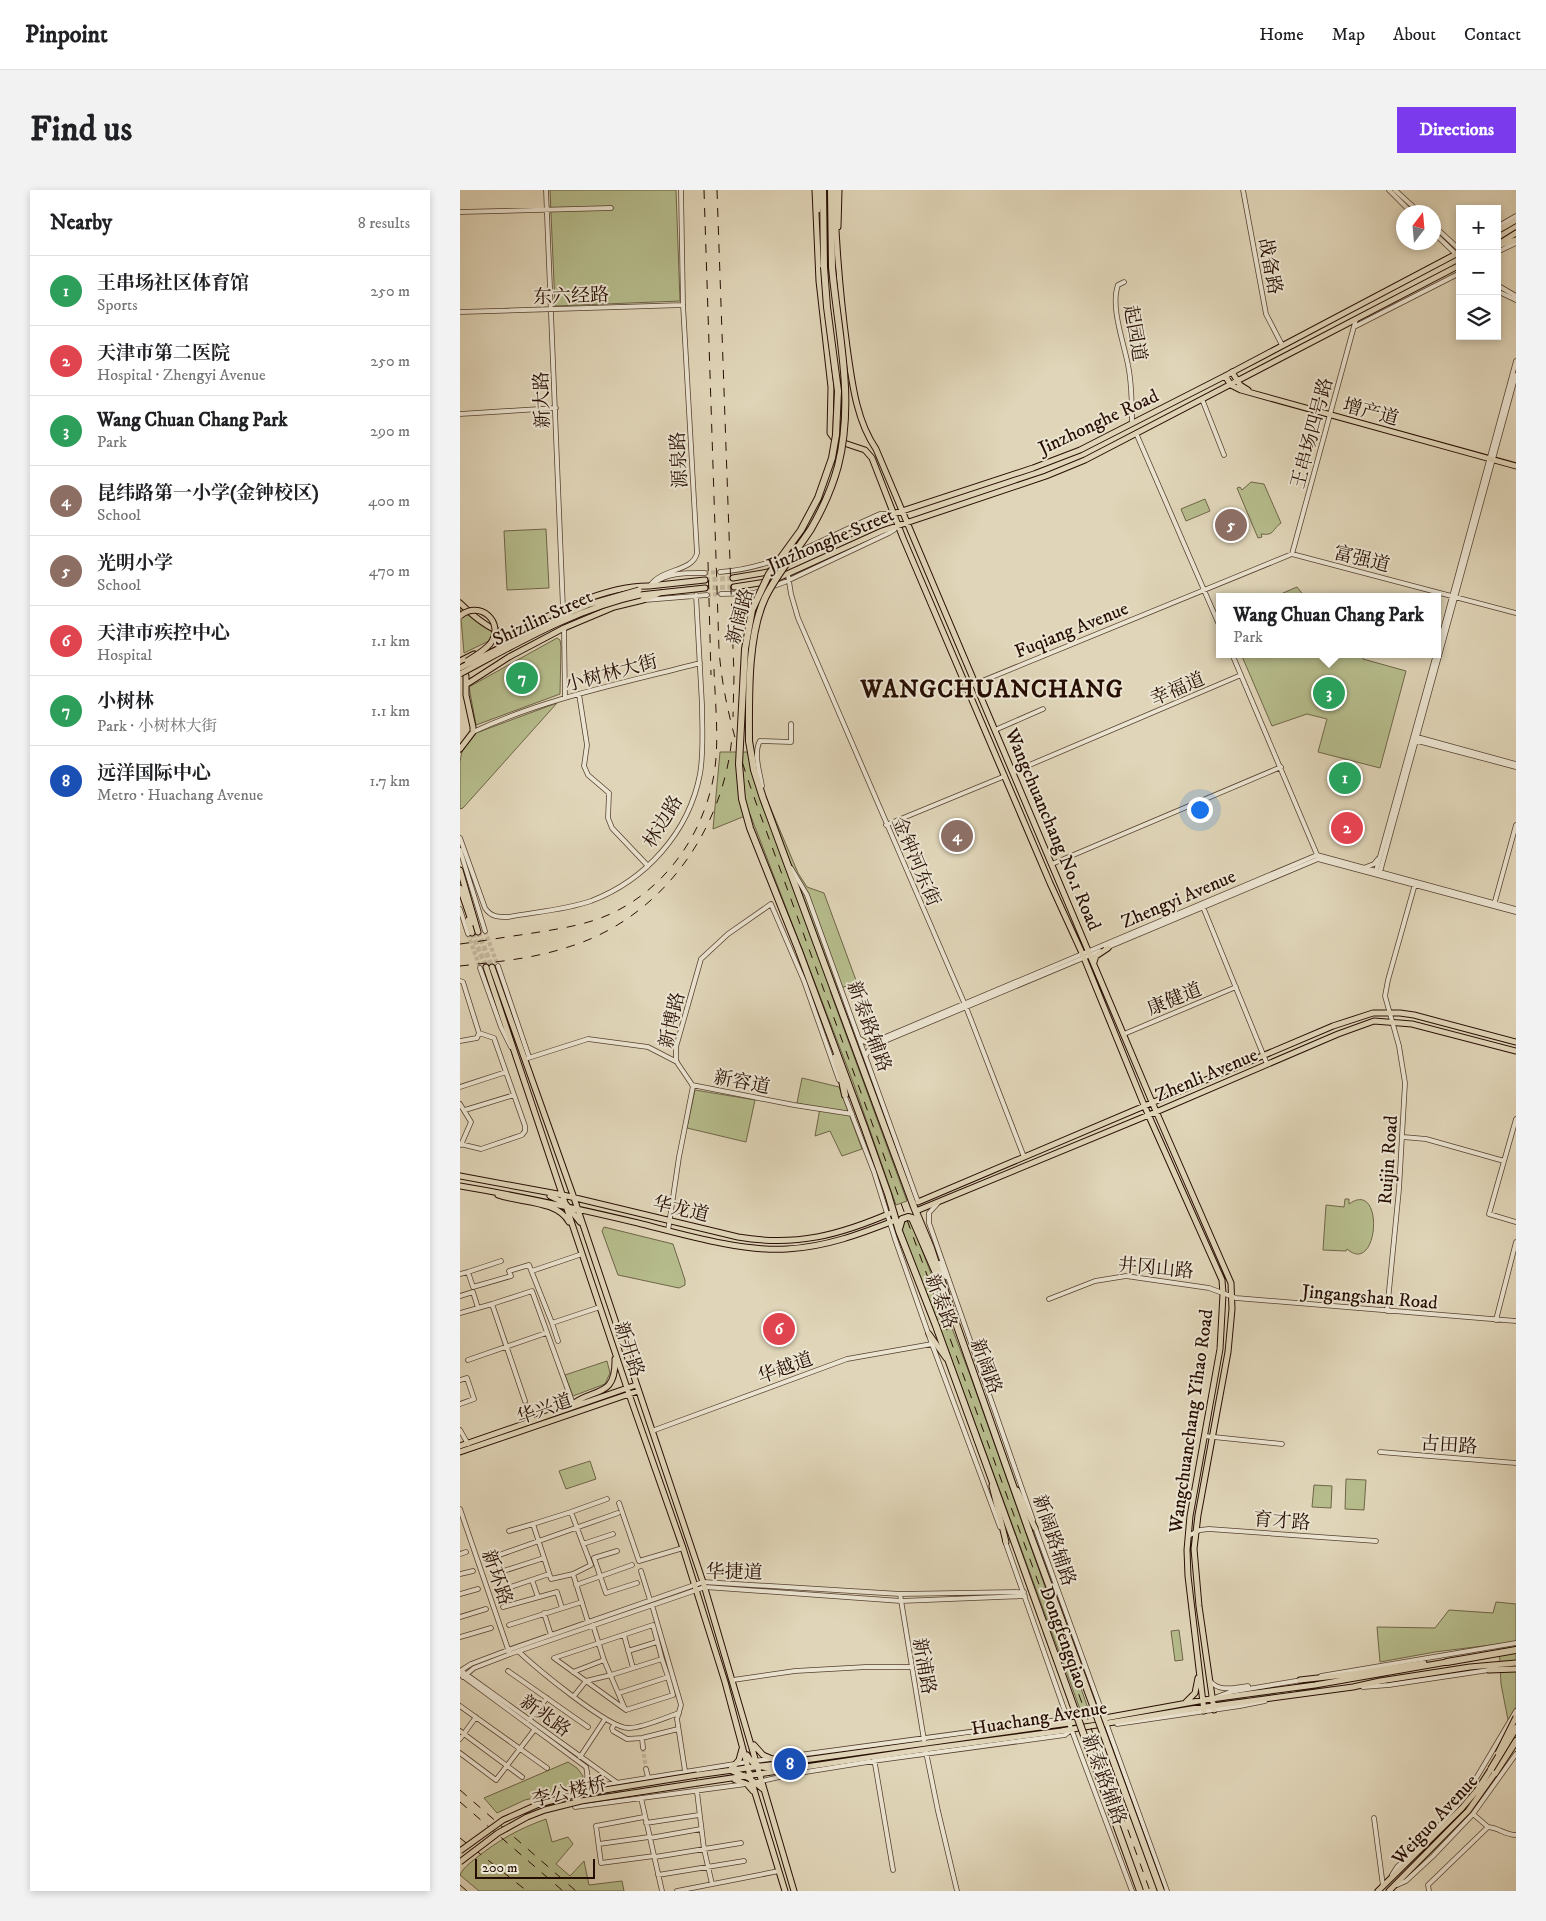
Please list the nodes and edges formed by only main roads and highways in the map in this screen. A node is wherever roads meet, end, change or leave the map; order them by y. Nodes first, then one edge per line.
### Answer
1 (815, 190) edge
2 (821, 190) edge
3 (832, 190) edge
4 (839, 190) edge
5 (1516, 220) edge
6 (817, 228) junction
7 (1501, 229) edge
8 (1516, 233) edge
9 (837, 237) junction
10 (1516, 240) edge
11 (1501, 242) edge
12 (1501, 244) edge
13 (1456, 255) edge
14 (1456, 267) edge
15 (1232, 372) junction
16 (1225, 376) junction
17 (1237, 381) junction
18 (1231, 385) junction
19 (1331, 414) junction
20 (1516, 464) edge
21 (902, 511) junction
22 (894, 514) junction
23 (878, 521) junction
24 (907, 522) junction
25 (898, 525) junction
26 (882, 531) junction
27 (733, 578) tunnel mouth
28 (705, 580) tunnel mouth
29 (650, 586) junction
30 (734, 587) tunnel mouth
31 (705, 588) tunnel mouth
32 (639, 592) junction
33 (660, 593) junction
34 (460, 603) edge
35 (460, 616) edge
36 (512, 635) junction
37 (460, 665) edge
38 (460, 674) edge
39 (466, 687) junction
40 (460, 696) edge
41 (460, 749) edge
42 (460, 870) edge
43 (460, 888) edge
44 (469, 909) junction
45 (477, 932) tunnel mouth
46 (1106, 946) road end
47 (1096, 972) dead end
48 (823, 1012) junction
49 (1516, 1042) edge
50 (1516, 1051) edge
51 (1145, 1089) dead end
52 (1136, 1093) dead end
53 (845, 1095) road end
54 (1152, 1102) junction
55 (1144, 1105) junction
56 (1156, 1112) junction
57 (1148, 1115) junction
58 (460, 1176) edge
59 (460, 1186) edge
60 (530, 1189) junction
61 (488, 1191) junction
62 (563, 1196) junction
63 (574, 1198) junction
64 (918, 1202) road end
65 (567, 1205) junction
66 (578, 1209) junction
67 (916, 1211) junction
68 (891, 1218) junction
69 (899, 1231) junction
70 (574, 1232) junction
71 (586, 1232) junction
72 (942, 1283) junction
73 (1223, 1293) junction
74 (1222, 1310) dead end
75 (929, 1334) road end
76 (615, 1352) junction
77 (948, 1360) junction
78 (630, 1367) junction
79 (636, 1385) junction
80 (638, 1391) junction
81 (626, 1392) junction
82 (607, 1398) junction
83 (573, 1406) junction
84 (644, 1408) junction
85 (460, 1446) edge
86 (460, 1452) edge
87 (990, 1478) junction
88 (1032, 1529) joint
89 (1006, 1542) road end
90 (1195, 1628) junction
91 (1516, 1649) edge
92 (1447, 1662) joint
93 (1516, 1662) edge
94 (1516, 1669) edge
95 (1489, 1670) road end
96 (1209, 1679) junction
97 (1300, 1680) road end
98 (1208, 1694) junction
99 (1212, 1699) junction
100 (1204, 1704) junction
101 (1225, 1704) junction
102 (1181, 1705) junction
103 (1213, 1708) junction
104 (1516, 1717) edge
105 (1106, 1721) junction
106 (1516, 1728) edge
107 (750, 1738) junction
108 (1516, 1741) edge
109 (741, 1742) junction
110 (925, 1746) junction
111 (785, 1763) junction
112 (751, 1764) junction
113 (728, 1770) junction
114 (786, 1770) junction
115 (1493, 1771) junction
116 (741, 1773) junction
117 (760, 1774) junction
118 (730, 1779) junction
119 (752, 1780) junction
120 (460, 1852) edge
121 (460, 1862) edge
122 (1401, 1874) junction
123 (1381, 1888) edge
124 (1391, 1889) edge
125 (785, 1891) edge
126 (794, 1891) edge
127 (1140, 1891) edge
128 (1161, 1891) edge
129 (1373, 1891) edge

1 - 6 main road
2 - 6 main road
2 - 48 highway, 新阔路, bridge
3 - 9 main road
3 - 67 highway, 新阔路, bridge
4 - 9 main road
5 - 7 main road
6 - 22 main road, Wangchuanchang No.1 Road
8 - 11 main road
9 - 21 main road, Wangchuanchang No.1 Road
10 - 12 main road
13 - 15 main road, Jinzhonghe Road
14 - 17 main road, Jinzhonghe Road
15 - 16 main road, Jinzhonghe Road
15 - 17 main road
16 - 18 main road
16 - 21 main road, Jinzhonghe Road
17 - 18 main road, Jinzhonghe Road
17 - 19 main road
18 - 19 main road, 增产道
18 - 24 main road, Jinzhonghe Road
19 - 20 main road, 增产道
21 - 22 main road, Jinzhonghe Road
21 - 24 main road, Wangchuanchang No.1 Road
22 - 23 main road, Jinzhonghe Road
22 - 25 main road, Wangchuanchang No.1 Road
23 - 26 main road
23 - 27 main road, Jinzhonghe Road
24 - 25 main road, Jinzhonghe Street
24 - 54 main road, Wangchuanchang No.1 Road
25 - 26 main road, Jinzhonghe Street
25 - 55 main road, Wangchuanchang No.1 Road
26 - 30 main road, Jinzhonghe Street
28 - 29 main road
29 - 32 main road
29 - 36 main road
31 - 33 main road
32 - 33 main road
32 - 37 main road, Shizilin Street, bridge
32 - 38 main road, Shizilin Street, bridge
33 - 39 main road
34 - 36 main road
35 - 37 main road, bridge
36 - 37 main road
37 - 39 main road
39 - 40 main road
39 - 41 main road
42 - 44 main road
43 - 44 main road
44 - 45 main road
46 - 47 main road
48 - 53 highway
48 - 68 highway, 新泰路
49 - 54 main road, Zhenli Avenue
50 - 56 main road, Zhenli Avenue
51 - 54 main road
52 - 55 main road
54 - 55 main road, Zhenli Avenue
54 - 56 main road
55 - 57 main road
55 - 64 main road, Zhenli Avenue
56 - 57 main road, Zhenli Avenue
56 - 96 main road, Wangchuanchang Yihao Road
57 - 67 main road, Zhenli Avenue
57 - 73 main road, Wangchuanchang Yihao Road
58 - 60 main road, 华龙道
59 - 61 main road
60 - 62 main road, 华龙道
60 - 65 main road
61 - 65 main road
61 - 70 main road
62 - 63 main road, 华龙道
62 - 63 main road, 新开路
62 - 65 main road, 新开路
63 - 66 main road, 新开路
63 - 68 main road, 华龙道
65 - 66 main road
65 - 70 main road, 新开路
65 - 71 main road
66 - 68 main road
66 - 71 main road, 新开路
67 - 72 highway, 新阔路
68 - 69 highway, 新泰路
69 - 72 highway
69 - 77 highway, 新泰路
70 - 76 main road, 新开路
71 - 78 main road, 新开路
72 - 88 highway, 新阔路
73 - 74 main road
73 - 90 main road, Wangchuanchang Yihao Road
75 - 77 main road
76 - 81 main road, 新开路
76 - 83 main road
77 - 87 highway, 新泰路
78 - 79 main road, 新开路
78 - 81 main road
79 - 80 main road, 新开路
79 - 81 main road, 华兴道
80 - 81 main road, 华兴道
80 - 84 main road, 新开路
81 - 82 main road, 华兴道
81 - 84 main road
81 - 109 main road, 新开路
82 - 83 main road, 华兴道
82 - 86 main road, 华兴道
83 - 85 main road, 华兴道
84 - 107 main road, 新开路
87 - 89 main road
87 - 127 highway, Dongfengqiao, bridge
88 - 128 highway, Dongfengqiao, bridge
90 - 98 main road
90 - 100 main road, Wangchuanchang Yihao Road
90 - 102 main road
91 - 92 highway, Huachang Avenue
91 - 97 main road, Huachang Avenue
92 - 99 main road, Huachang Avenue
93 - 101 main road, Huachang Avenue
94 - 95 main road
96 - 98 main road
96 - 99 main road, Wangchuanchang Yihao Road
98 - 99 main road
98 - 100 main road
99 - 100 main road, Huachang Avenue
99 - 101 main road
99 - 103 main road, Wangchuanchang Yihao Road
100 - 102 main road, Huachang Avenue
100 - 103 main road, Huachang Avenue
100 - 105 main road, Huachang Avenue
101 - 103 main road, Huachang Avenue
102 - 105 main road, Huachang Avenue
104 - 115 main road, bridge
105 - 110 main road, Huachang Avenue
105 - 110 main road, Huachang Avenue
106 - 115 highway, Weiguo Avenue, bridge
107 - 111 main road
107 - 112 main road
108 - 115 highway, Weiguo Avenue
109 - 112 main road, 新开路
109 - 113 main road
110 - 111 main road, Huachang Avenue
110 - 114 main road, Huachang Avenue
111 - 112 main road, Huachang Avenue
112 - 113 main road, Huachang Avenue
112 - 114 main road
112 - 116 main road
112 - 117 main road
112 - 119 main road
113 - 116 main road
113 - 120 main road, 李公楼桥, bridge
114 - 117 main road, Huachang Avenue
115 - 122 main road, Weiguo Avenue
116 - 118 main road
116 - 119 main road
117 - 119 main road, Huachang Avenue
117 - 119 main road
118 - 119 main road, Huachang Avenue
118 - 121 main road, 李公楼桥, bridge
119 - 125 main road
119 - 126 main road
122 - 123 main road, Weiguo Avenue
122 - 124 main road, Weiguo Avenue
123 - 129 main road

